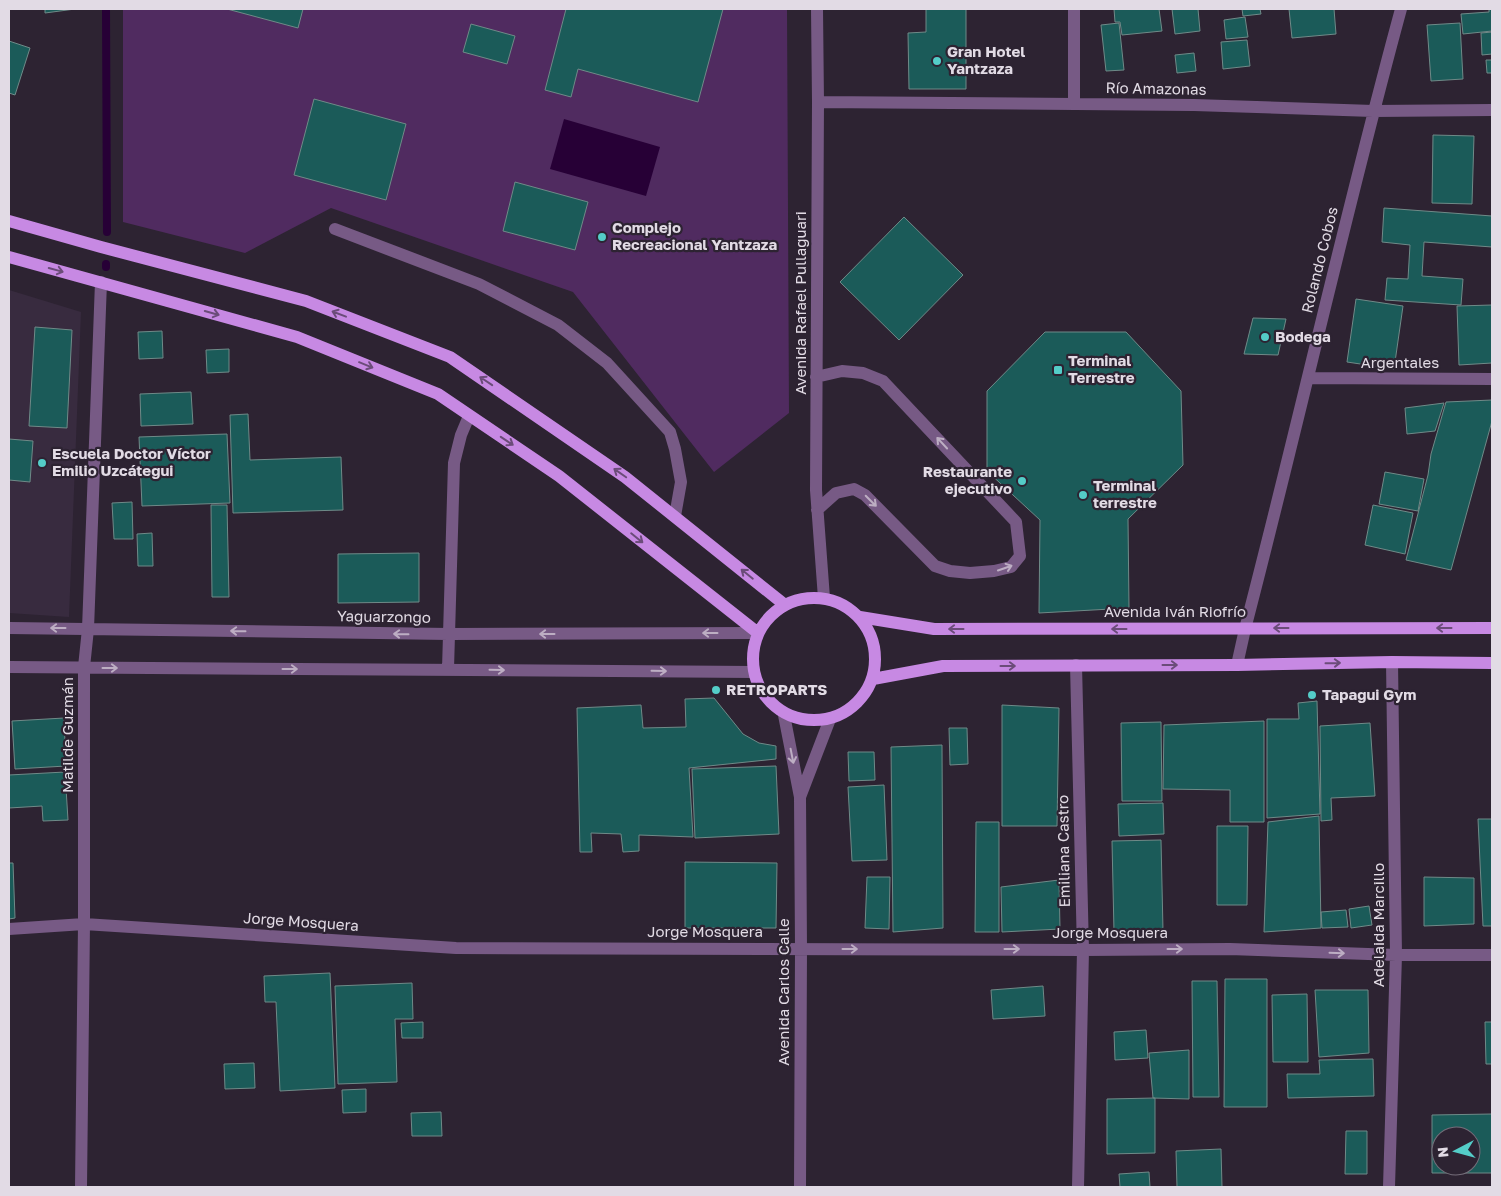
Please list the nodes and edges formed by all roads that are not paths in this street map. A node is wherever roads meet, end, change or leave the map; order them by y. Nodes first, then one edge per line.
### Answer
1 (817, 9) edge
2 (1074, 9) edge
3 (1401, 9) edge
4 (818, 102) junction
5 (1074, 104) junction
6 (1492, 110) edge
7 (1373, 111) junction
8 (9, 221) edge
9 (335, 229) dead end
10 (9, 257) edge
11 (101, 282) junction
12 (816, 377) junction
13 (1308, 378) junction
14 (1492, 379) edge
15 (470, 416) junction
16 (817, 510) junction
17 (675, 516) junction
18 (824, 598) junction
19 (785, 605) junction
20 (860, 617) junction
21 (9, 628) edge
22 (1492, 628) edge
23 (88, 629) junction
24 (1245, 629) junction
25 (758, 633) junction
26 (449, 634) junction
27 (1392, 662) junction
28 (1492, 663) edge
29 (1076, 665) junction
30 (1237, 665) junction
31 (9, 667) edge
32 (84, 668) junction
33 (448, 670) junction
34 (754, 672) junction
35 (873, 680) junction
36 (784, 715) junction
37 (830, 719) junction
38 (800, 797) junction
39 (84, 924) junction
40 (9, 929) edge
41 (801, 949) junction
42 (1083, 950) junction
43 (1396, 955) junction
44 (1492, 955) edge
45 (81, 1187) edge
46 (800, 1187) edge
47 (1078, 1187) edge
48 (1389, 1187) edge

1 - 4 street, Avenida Rafael Pullaguari
2 - 5 street
3 - 7 street, Rolando Cobos
4 - 5 street, Río Amazonas
4 - 12 street, Avenida Rafael Pullaguari
5 - 7 street, Río Amazonas
6 - 7 street, Río Amazonas
7 - 13 street, Rolando Cobos
17 -> 8 main road
9 - 17 street
10 -> 11 main road
11 -> 15 main road
11 - 23 street, Matilde Guzmán
12 - 16 street, Avenida Rafael Pullaguari
16 -> 12 street
13 - 14 street, Argentales
13 - 24 street, Rolando Cobos
15 -> 25 main road
15 - 26 street
16 - 18 street, Avenida Rafael Pullaguari
19 -> 17 main road
18 - 19 main road
18 - 20 main road
19 - 25 main road
24 -> 20 main road, Avenida Iván Riofrío
20 - 35 main road
23 -> 21 street, Yaguarzongo
22 -> 24 main road, Avenida Iván Riofrío
26 -> 23 street, Yaguarzongo
23 - 32 street, Matilde Guzmán
24 - 30 street, Rolando Cobos
25 -> 26 street, Yaguarzongo
25 - 34 main road
26 - 33 street
27 - 28 main road
30 -> 27 main road
27 - 43 street, Adelaida Marcillo
29 -> 30 main road
35 -> 29 main road
29 - 42 street, Emiliana Castro
31 - 32 street
32 -> 33 street
32 - 39 street, Matilde Guzmán
33 -> 34 street
34 - 36 main road
35 - 37 main road
36 - 37 main road
36 -> 38 street, Avenida Carlos Calle
37 - 38 street, Avenida Carlos Calle
38 - 41 street, Avenida Carlos Calle
39 - 40 street, Jorge Mosquera
39 - 41 street, Jorge Mosquera
39 - 45 street, Matilde Guzmán
41 -> 42 street, Jorge Mosquera
41 - 46 street, Avenida Carlos Calle
42 -> 43 street, Jorge Mosquera
42 - 47 street, Emiliana Castro
43 - 44 street, Jorge Mosquera
43 - 48 street, Adelaida Marcillo

